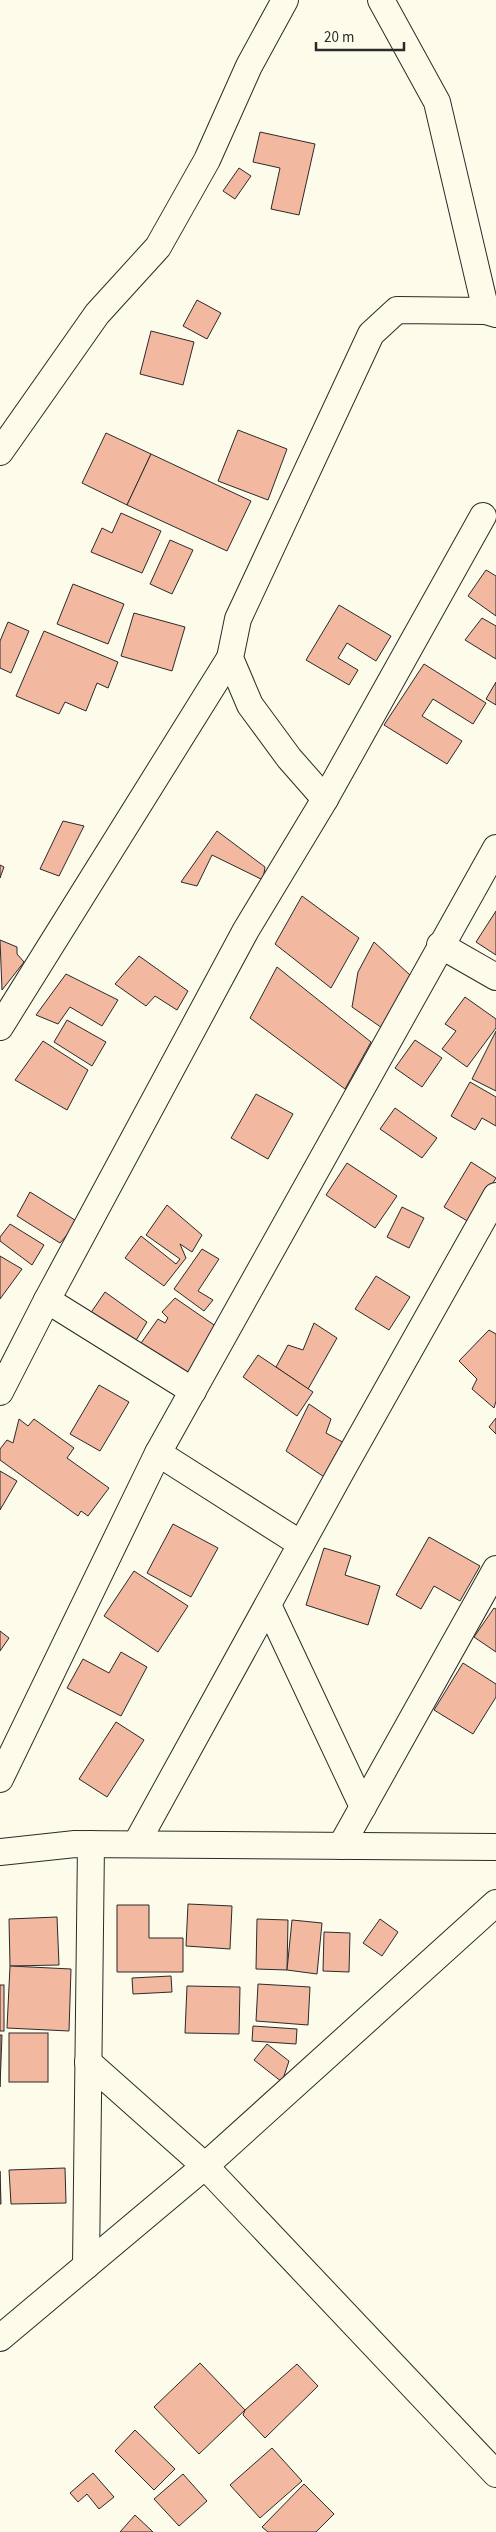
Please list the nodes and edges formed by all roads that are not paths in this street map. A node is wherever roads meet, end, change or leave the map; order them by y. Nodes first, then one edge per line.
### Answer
1 (285, 0) edge
2 (381, 0) edge
3 (491, 312) edge
4 (0, 452) edge
5 (483, 516) dead end
6 (230, 658) junction
7 (325, 799) junction
8 (496, 848) edge
9 (440, 946) junction
10 (496, 977) edge
11 (0, 1028) edge
12 (496, 1196) edge
13 (47, 1300) junction
14 (193, 1391) junction
15 (0, 1392) edge
16 (158, 1453) junction
17 (301, 1544) junction
18 (496, 1569) edge
19 (268, 1605) junction
20 (0, 1779) edge
21 (363, 1807) junction
22 (91, 1844) junction
23 (136, 1844) junction
24 (341, 1846) junction
25 (496, 1847) edge
26 (0, 1852) edge
27 (496, 1903) edge
28 (88, 2062) junction
29 (205, 2166) junction
30 (86, 2266) junction
31 (0, 2338) edge
32 (496, 2474) edge

1 - 4 street
2 - 3 street
3 - 6 street
5 - 7 street
6 - 7 street
6 - 11 street
7 - 13 street
8 - 9 street
9 - 10 street
9 - 14 street
12 - 17 street
13 - 14 street
13 - 15 street
14 - 16 street
16 - 17 street
16 - 20 street
17 - 19 street
18 - 21 street
19 - 21 street
19 - 23 street
21 - 24 street
22 - 23 street
22 - 26 street
22 - 28 street
23 - 24 street
24 - 25 street
27 - 29 street
28 - 29 street
28 - 30 street
29 - 30 street
29 - 32 street
30 - 31 street

